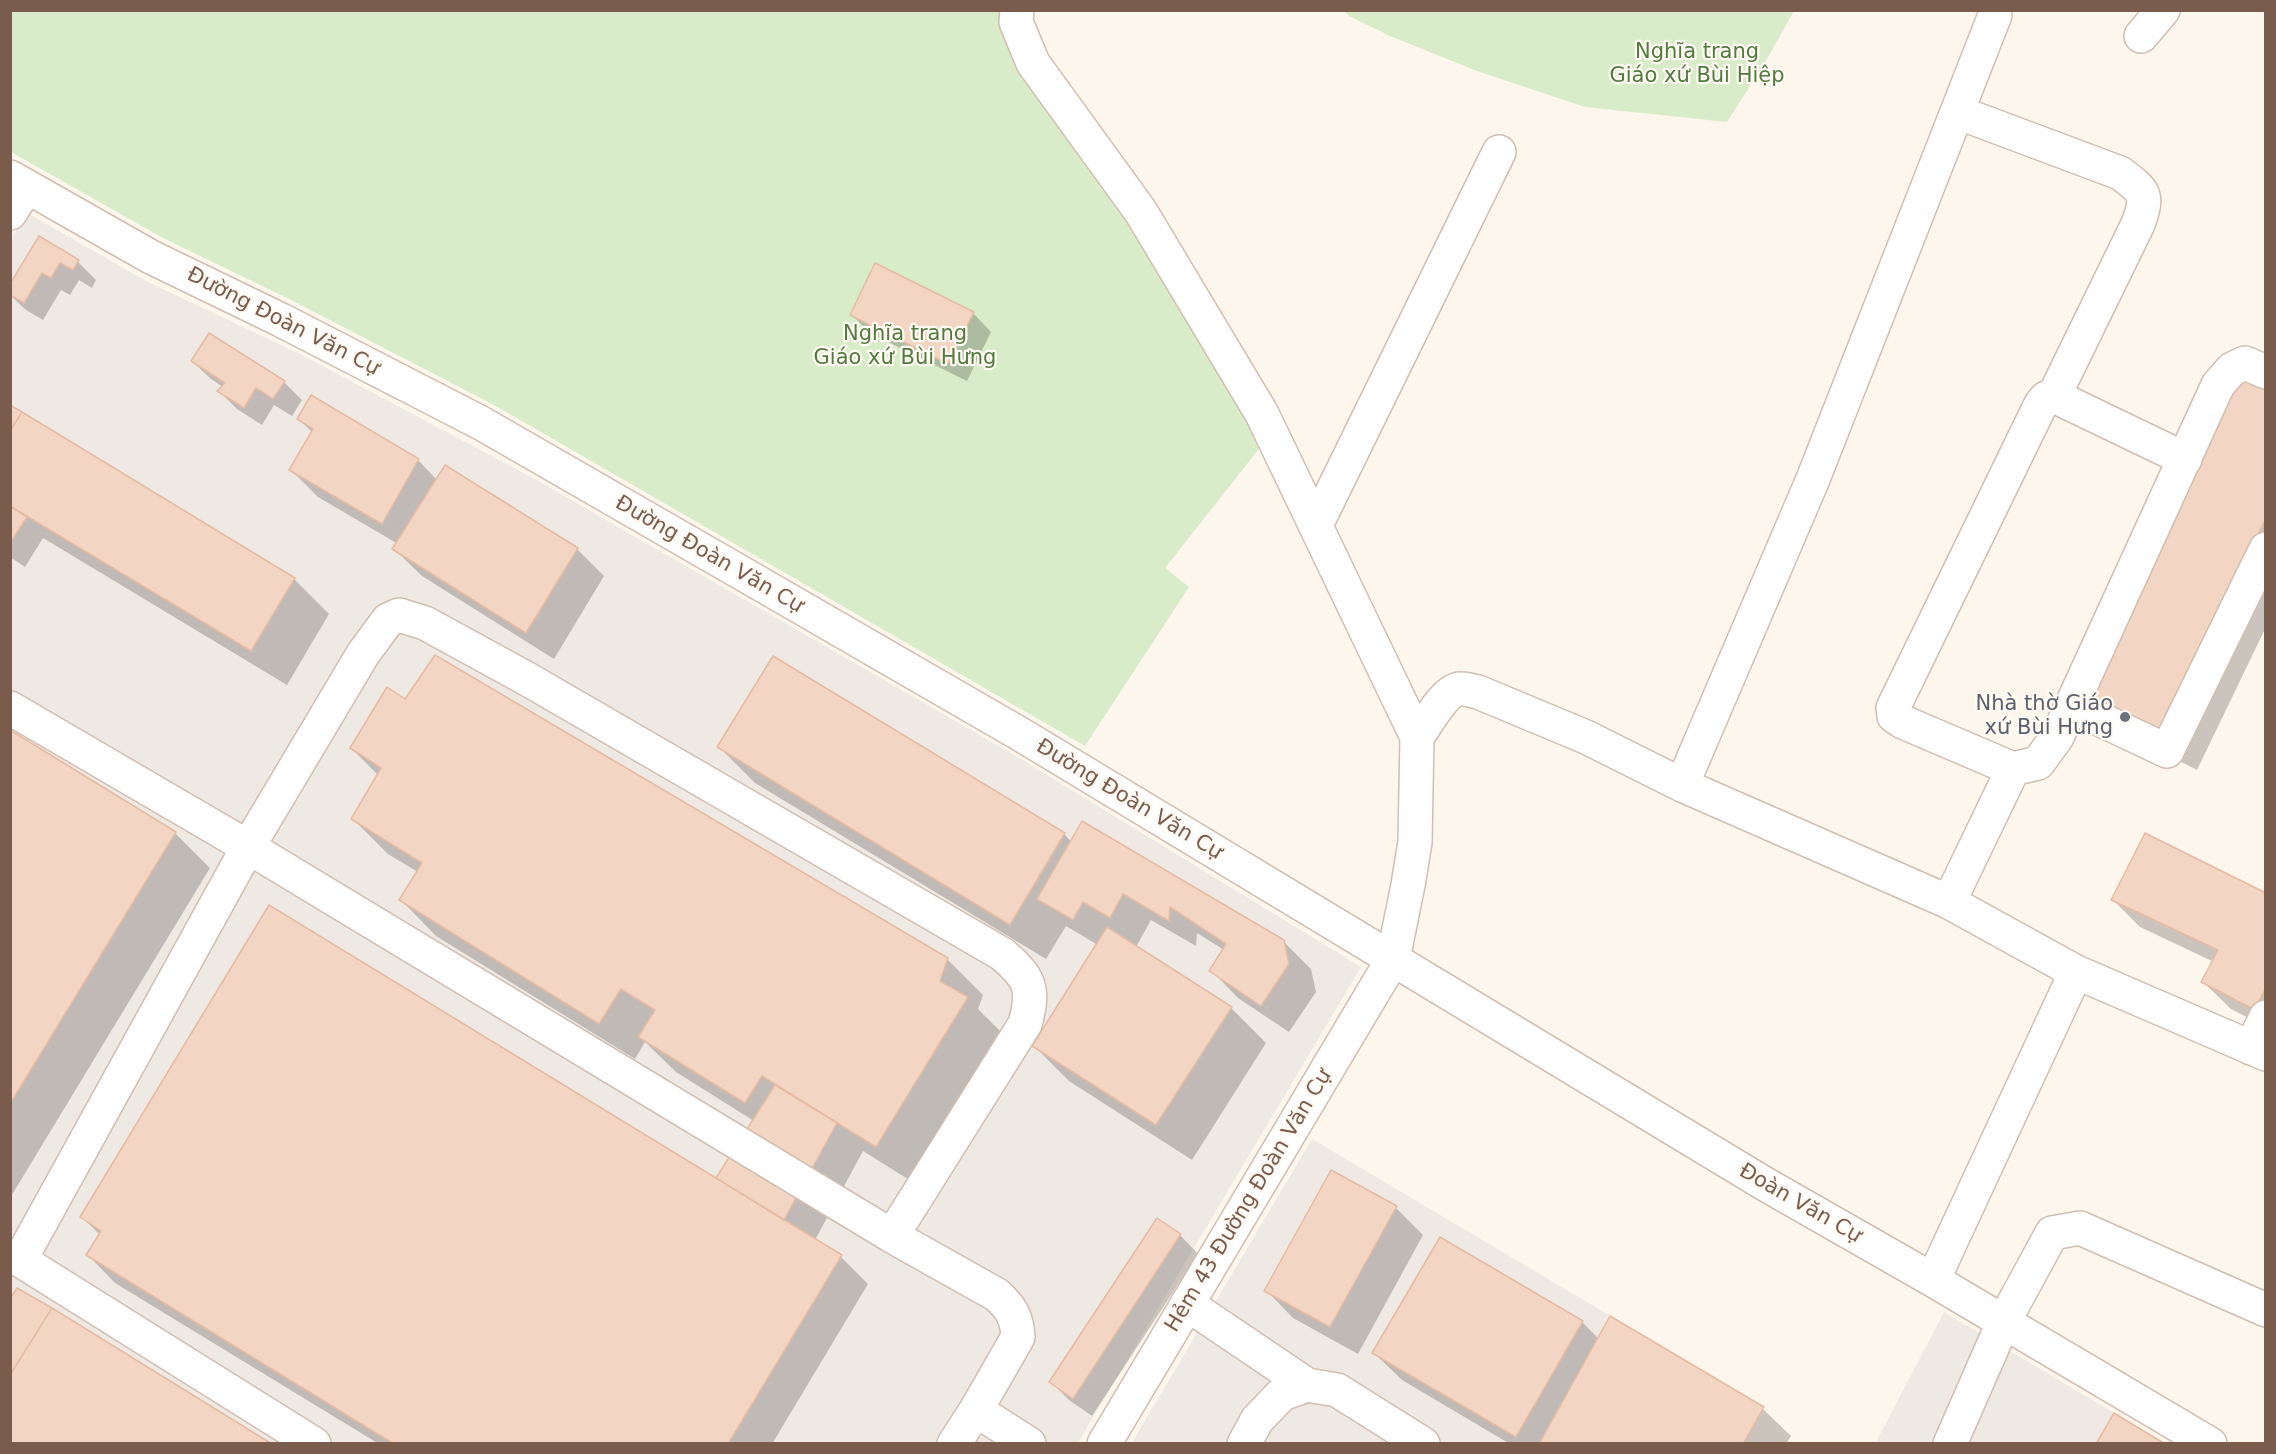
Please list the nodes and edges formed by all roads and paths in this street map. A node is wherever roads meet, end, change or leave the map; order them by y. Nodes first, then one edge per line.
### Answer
1 (1017, 10) edge
2 (2163, 10) edge
3 (1995, 15) dead end
4 (2141, 36) dead end
5 (1957, 112) junction
6 (1499, 152) dead end
7 (16, 192) edge
8 (2265, 372) edge
9 (2054, 396) junction
10 (2185, 459) junction
11 (1316, 525) junction
12 (2265, 549) edge
13 (2072, 706) junction
14 (10, 708) edge
15 (1417, 737) junction
16 (2013, 769) junction
17 (1682, 785) junction
18 (248, 847) junction
19 (1949, 902) junction
20 (1393, 959) junction
21 (2076, 972) junction
22 (2265, 1017) edge
23 (2258, 1051) edge
24 (892, 1236) junction
25 (15, 1256) edge
26 (1934, 1280) junction
27 (1187, 1304) junction
28 (2265, 1310) edge
29 (2003, 1323) junction
30 (1307, 1385) junction
31 (976, 1410) junction
32 (314, 1443) edge
33 (954, 1443) edge
34 (1029, 1443) edge
35 (1104, 1443) edge
36 (1244, 1443) edge
37 (1423, 1443) edge
38 (1950, 1443) edge
39 (2210, 1443) edge

1 - 11 street
2 - 4 street
3 - 5 street
5 - 9 street
5 - 17 street
6 - 11 street
7 - 20 street, Đường Đoàn Văn Cự
8 - 10 street
9 - 10 street
9 - 16 street
10 - 13 street
11 - 15 street
12 - 13 street
13 - 16 street
14 - 18 street
15 - 17 street
15 - 20 street, Hẻm 43 Đường Đoàn Văn Cự
16 - 19 street
17 - 19 street
18 - 24 street
18 - 24 street
18 - 25 street
19 - 21 street
20 - 26 street, Đoàn Văn Cự
20 - 27 street, Hẻm 43 Đường Đoàn Văn Cự
21 - 23 street
21 - 26 street
22 - 23 street
24 - 31 street
25 - 32 street
26 - 29 street, Đoàn Văn Cự
27 - 30 street
27 - 35 street, Hẻm 43 Đường Đoàn Văn Cự
28 - 29 street
29 - 38 street
29 - 39 street, Đoàn Văn Cự
30 - 36 street
30 - 37 street
31 - 33 street
31 - 34 street

